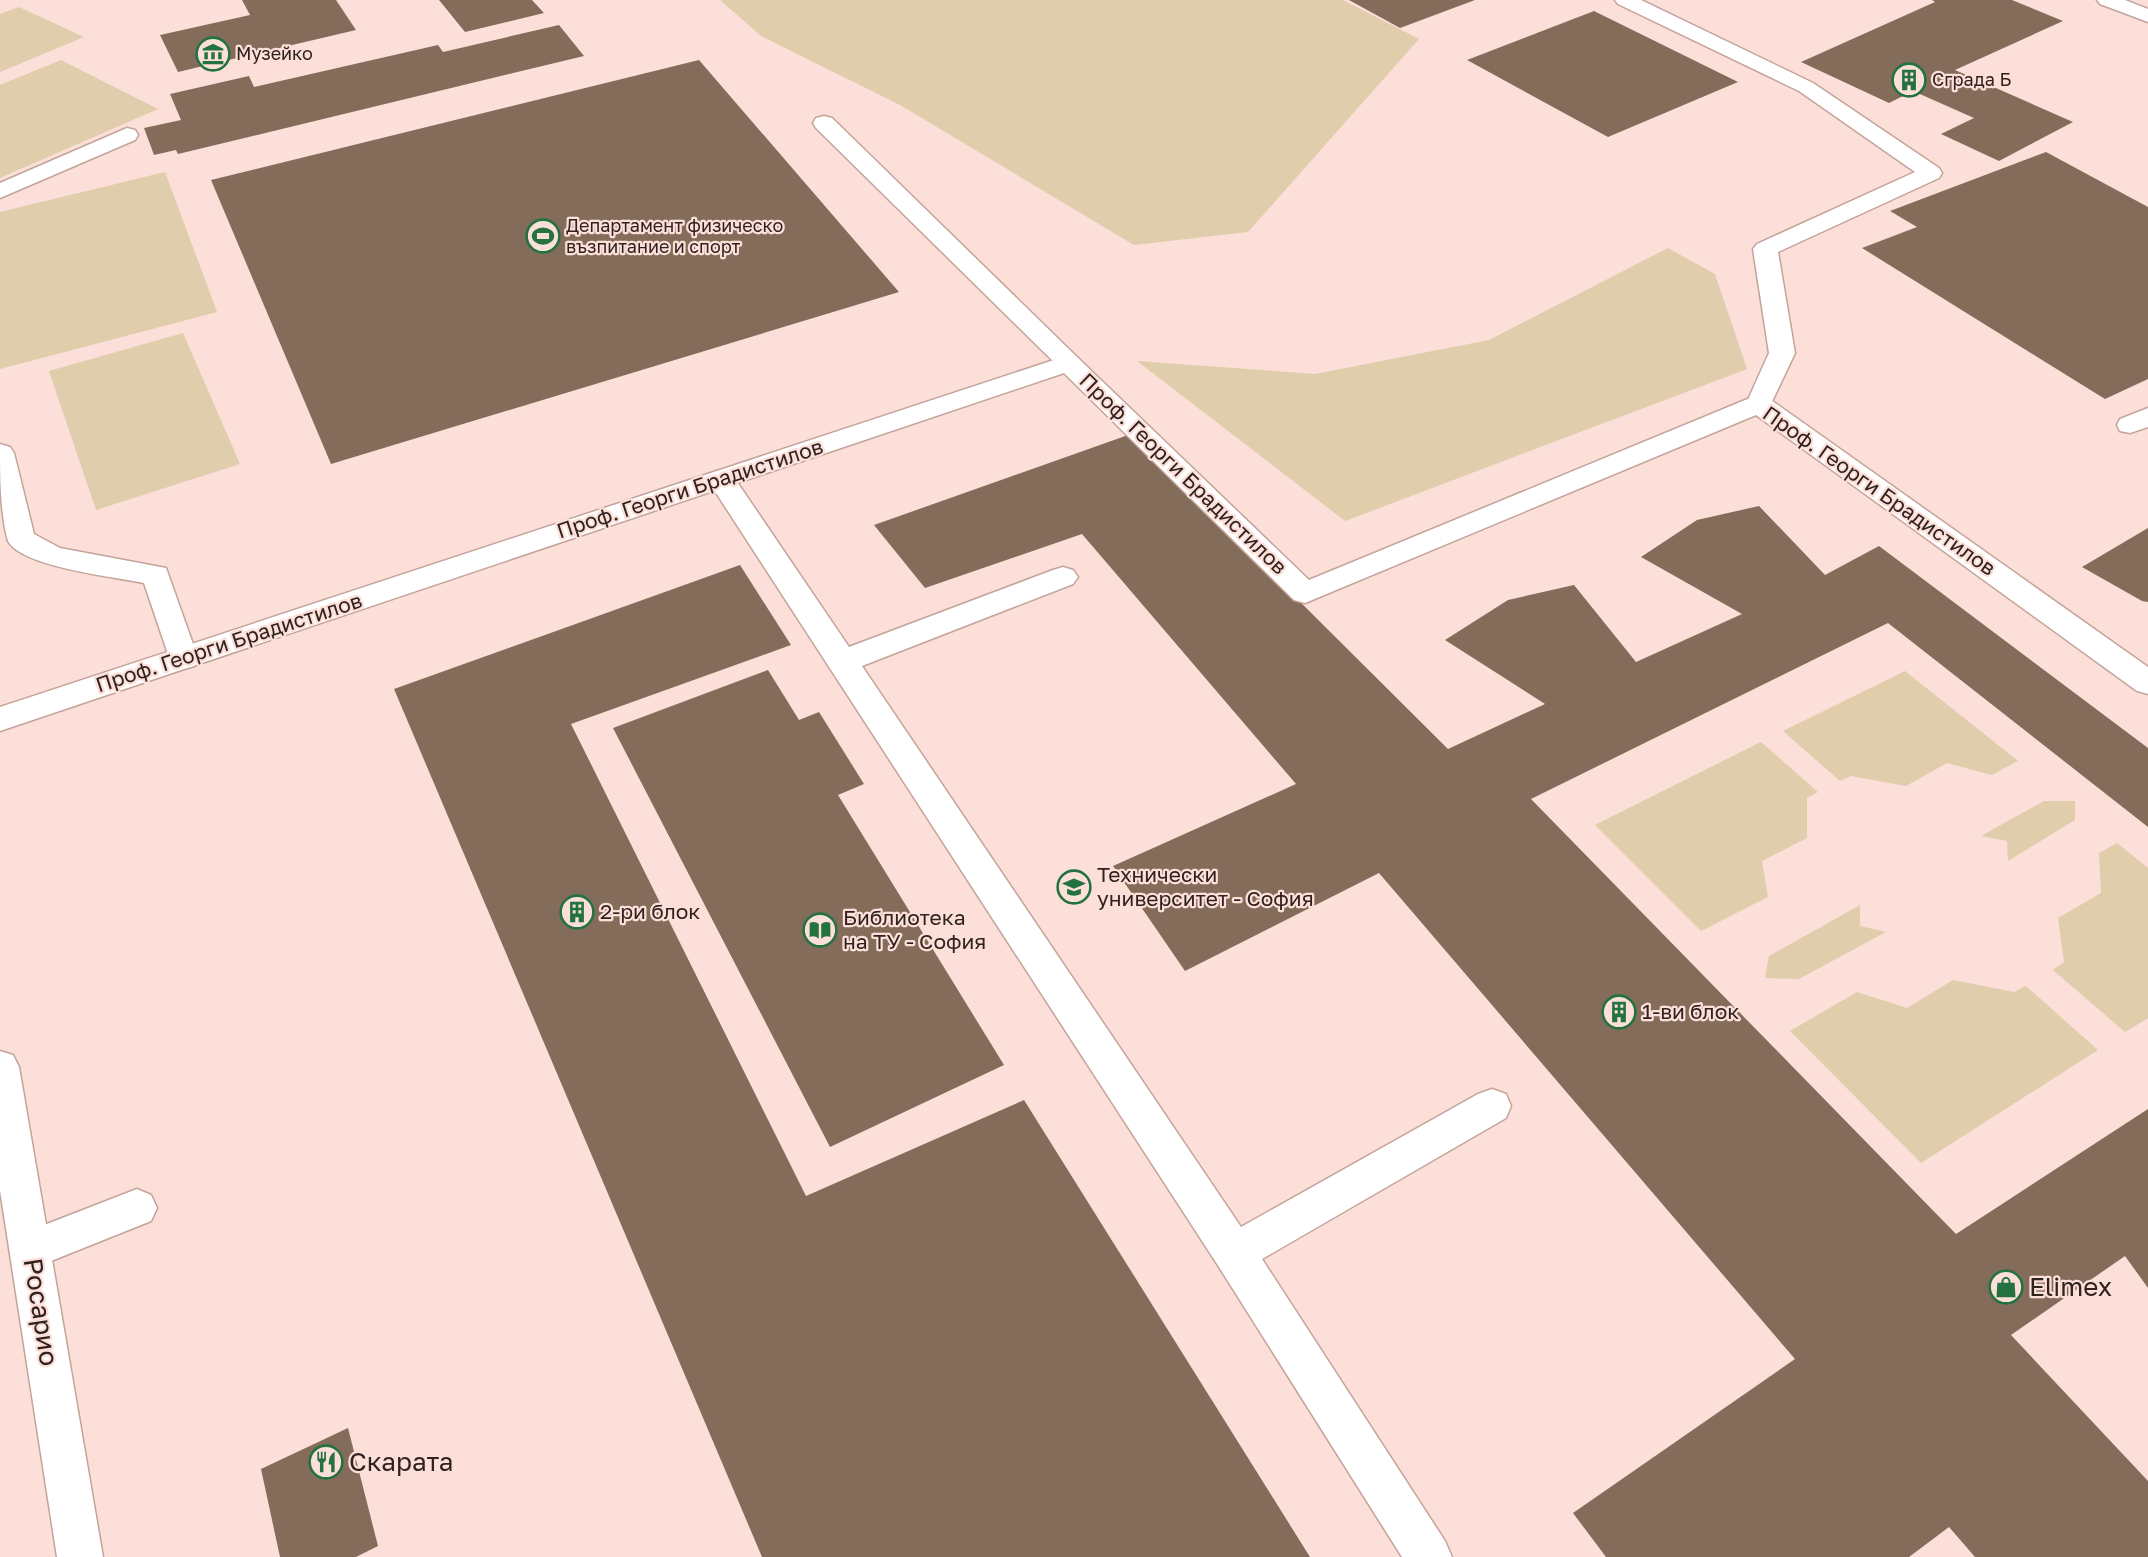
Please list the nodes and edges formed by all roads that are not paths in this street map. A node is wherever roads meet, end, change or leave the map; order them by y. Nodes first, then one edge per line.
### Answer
1 (1626, 0) edge
2 (2107, 0) edge
3 (2148, 16) edge
4 (824, 123) dead end
5 (127, 135) dead end
6 (0, 191) edge
7 (1070, 363) junction
8 (1760, 404) junction
9 (0, 453) edge
10 (721, 479) junction
11 (1063, 577) dead end
12 (183, 658) junction
13 (842, 662) junction
14 (2145, 678) edge
15 (0, 719) edge
16 (0, 1067) edge
17 (1492, 1106) dead end
18 (8, 1163) edge
19 (137, 1208) dead end
20 (31, 1250) junction
21 (1234, 1253) junction
22 (80, 1557) edge
23 (1429, 1557) edge

1 - 8 street
2 - 3 street
4 - 7 street
5 - 6 street
7 - 8 street, Проф. Георги Брадистилов
7 - 10 street, Проф. Георги Брадистилов
8 - 14 street, Проф. Георги Брадистилов
9 - 12 street
10 - 12 street, Проф. Георги Брадистилов
10 - 13 street
11 - 13 street
12 - 15 street, Проф. Георги Брадистилов
13 - 21 street
16 - 18 street, Росарио
17 - 21 street
18 - 20 street, Росарио
19 - 20 street
20 - 22 street, Росарио
21 - 23 street

